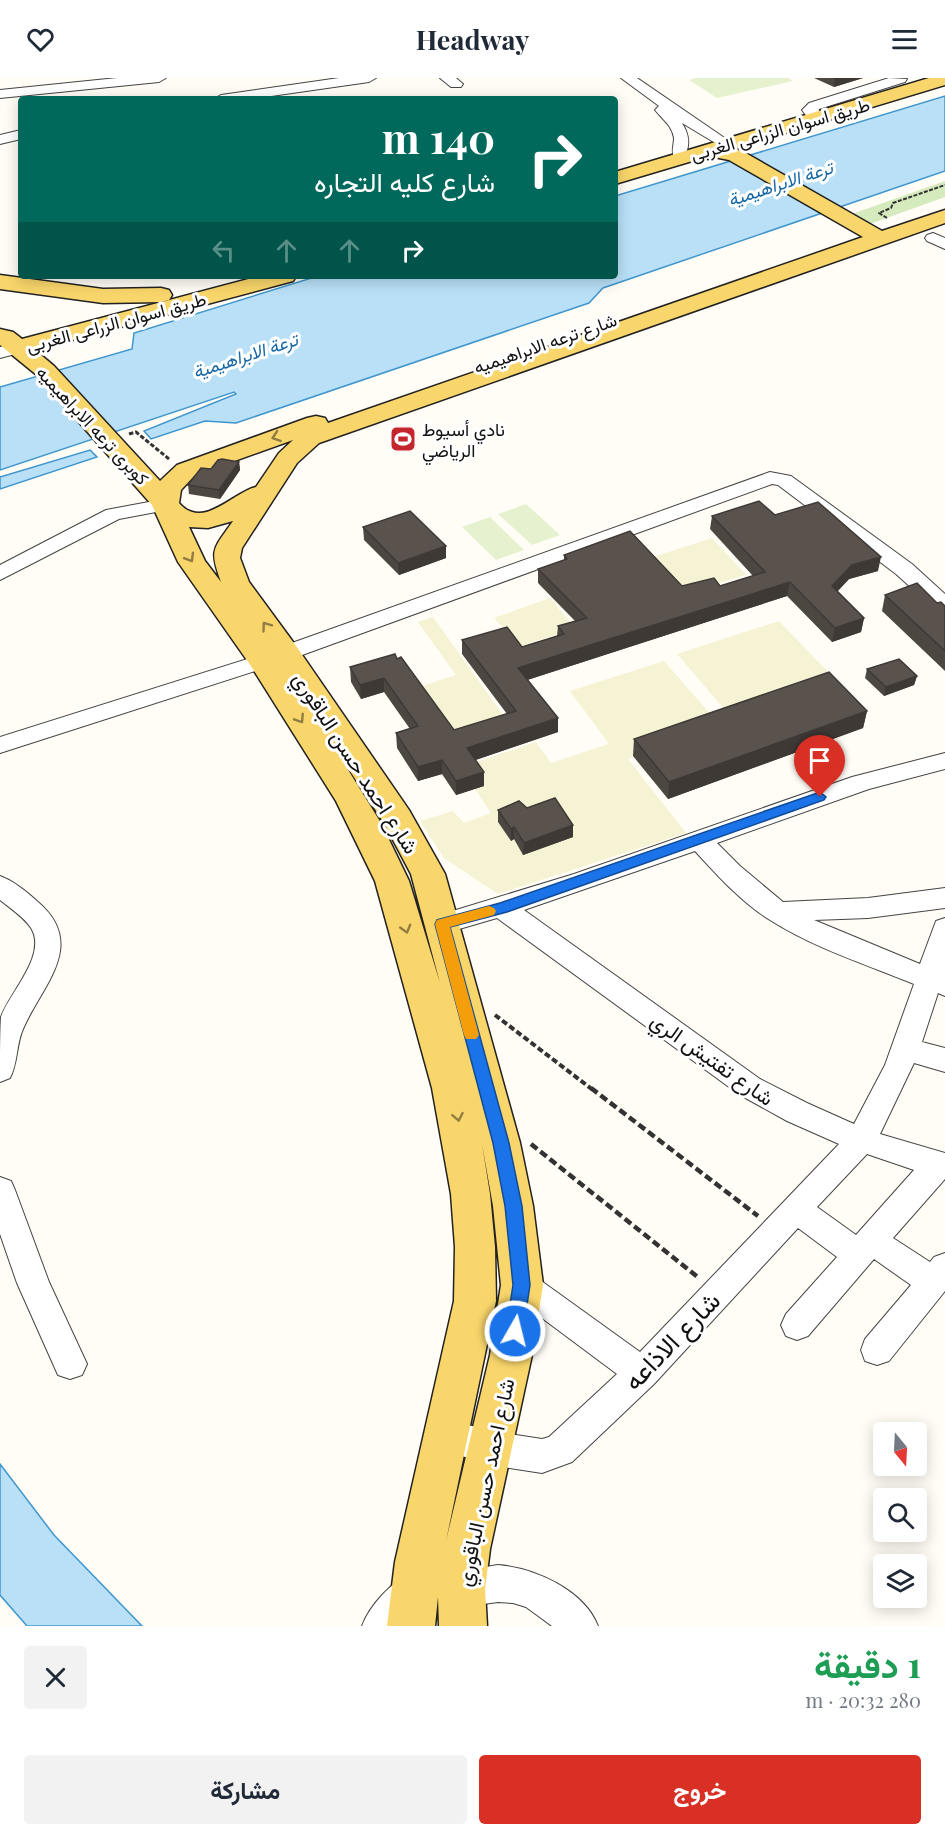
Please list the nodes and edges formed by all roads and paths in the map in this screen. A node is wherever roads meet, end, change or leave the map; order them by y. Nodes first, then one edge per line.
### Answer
1 (159, 78) edge
2 (369, 78) edge
3 (618, 78) edge
4 (628, 78) edge
5 (937, 78) edge
6 (945, 79) edge
7 (108, 81) edge
8 (908, 82) edge
9 (0, 94) edge
10 (32, 95) edge
11 (119, 96) edge
12 (242, 96) edge
13 (18, 135) edge
14 (0, 140) edge
15 (724, 147) junction
16 (679, 154) junction
17 (618, 171) edge
18 (618, 177) edge
19 (945, 185) edge
20 (944, 214) edge
21 (871, 227) junction
22 (246, 279) edge
23 (274, 279) edge
24 (0, 282) edge
25 (42, 288) junction
26 (103, 296) junction
27 (0, 300) edge
28 (96, 326) junction
29 (4, 338) edge
30 (514, 360) junction
31 (126, 445) junction
32 (184, 472) junction
33 (268, 486) junction
34 (165, 505) junction
35 (0, 574) edge
36 (945, 606) edge
37 (274, 657) junction
38 (0, 745) edge
39 (945, 761) edge
40 (699, 840) junction
41 (428, 874) junction
42 (392, 881) junction
43 (0, 886) edge
44 (945, 898) edge
45 (502, 908) junction
46 (777, 912) junction
47 (442, 924) junction
48 (945, 928) edge
49 (936, 983) edge
50 (458, 987) junction
51 (906, 1049) junction
52 (945, 1060) edge
53 (0, 1070) edge
54 (492, 1114) junction
55 (860, 1141) junction
56 (941, 1165) edge
57 (0, 1190) edge
58 (786, 1219) junction
59 (865, 1247) junction
60 (939, 1275) edge
61 (522, 1285) junction
62 (717, 1292) junction
63 (797, 1325) dead end
64 (878, 1350) dead end
65 (70, 1364) dead end
66 (642, 1373) junction
67 (445, 1435) junction
68 (491, 1448) junction
69 (413, 1607) edge
70 (462, 1608) edge
71 (380, 1626) edge
72 (580, 1626) edge

1 - 7 street
2 - 12 street
3 - 16 street
4 - 15 street
5 - 8 main road, طريق اسوان الزراعى الغربى
6 - 8 main road, طريق اسوان الزراعى الغربى
7 - 10 street
7 - 11 street
8 - 15 main road, طريق اسوان الزراعى الغربى
9 - 10 street
13 - 14 street
15 - 16 main road, طريق اسوان الزراعى الغربى
15 - 18 main road, طريق اسوان الزراعى الغربى
15 - 21 main road
16 - 17 main road, طريق اسوان الزراعى الغربى
19 - 21 path
20 - 21 main road, شارع ترعه الابراهيميه
21 - 30 main road, شارع ترعه الابراهيميه
22 - 26 main road, طريق اسوان الزراعى الغربى
23 - 28 main road, طريق اسوان الزراعى الغربى
24 - 25 main road, طريق اسوان الزراعى الغربى
25 - 26 main road, طريق اسوان الزراعى الغربى
25 - 27 main road
26 - 28 main road
28 - 29 main road, طريق اسوان الزراعى الغربى
29 - 31 main road, كوبرى ترعه الابراهيميه
30 -> 32 main road, شارع ترعه الابراهيميه
30 - 33 main road, شارع ترعه الابراهيميه
31 - 32 path
31 - 34 main road, كوبرى ترعه الابراهيميه
32 - 34 main road, شارع ترعه الابراهيميه
33 - 34 main road
37 -> 33 main road, شارع احمد حسن الباقوري
34 - 35 street
34 -> 37 main road, شارع احمد حسن الباقوري
36 - 37 street
37 - 38 street
37 - 41 main road, شارع احمد حسن الباقوري
37 -> 42 main road, شارع احمد حسن الباقوري
39 - 40 street
40 - 45 street
40 - 46 street
41 - 42 main road
41 - 47 main road, شارع احمد حسن الباقوري
42 -> 67 main road, شارع احمد حسن الباقوري
43 - 53 street
44 - 46 street
45 - 47 street
45 - 55 street, شارع تفتيش الري
46 - 49 street
47 - 50 main road, شارع احمد حسن الباقوري
48 - 49 street, شارع الاذاعه
49 - 51 street, شارع الاذاعه
50 - 54 main road, شارع احمد حسن الباقوري
50 - 58 path
51 - 52 street
51 - 55 street, شارع الاذاعه
54 - 61 main road, شارع احمد حسن الباقوري
54 - 62 path
55 - 56 street, شارع تفتيش الري
55 - 58 street, شارع الاذاعه
56 - 59 street
57 - 65 street
58 - 59 street
58 - 62 street, شارع الاذاعه
59 - 60 street
59 - 63 street
60 - 64 street
61 - 66 street
61 - 68 main road, شارع احمد حسن الباقوري
62 - 66 street, شارع الاذاعه
66 - 68 street, شارع الاذاعه
67 - 68 street, شارع الاذاعه
67 - 69 main road, شارع احمد حسن الباقوري
68 - 70 main road, شارع احمد حسن الباقوري
69 - 70 main road
69 - 71 street
70 - 72 street

